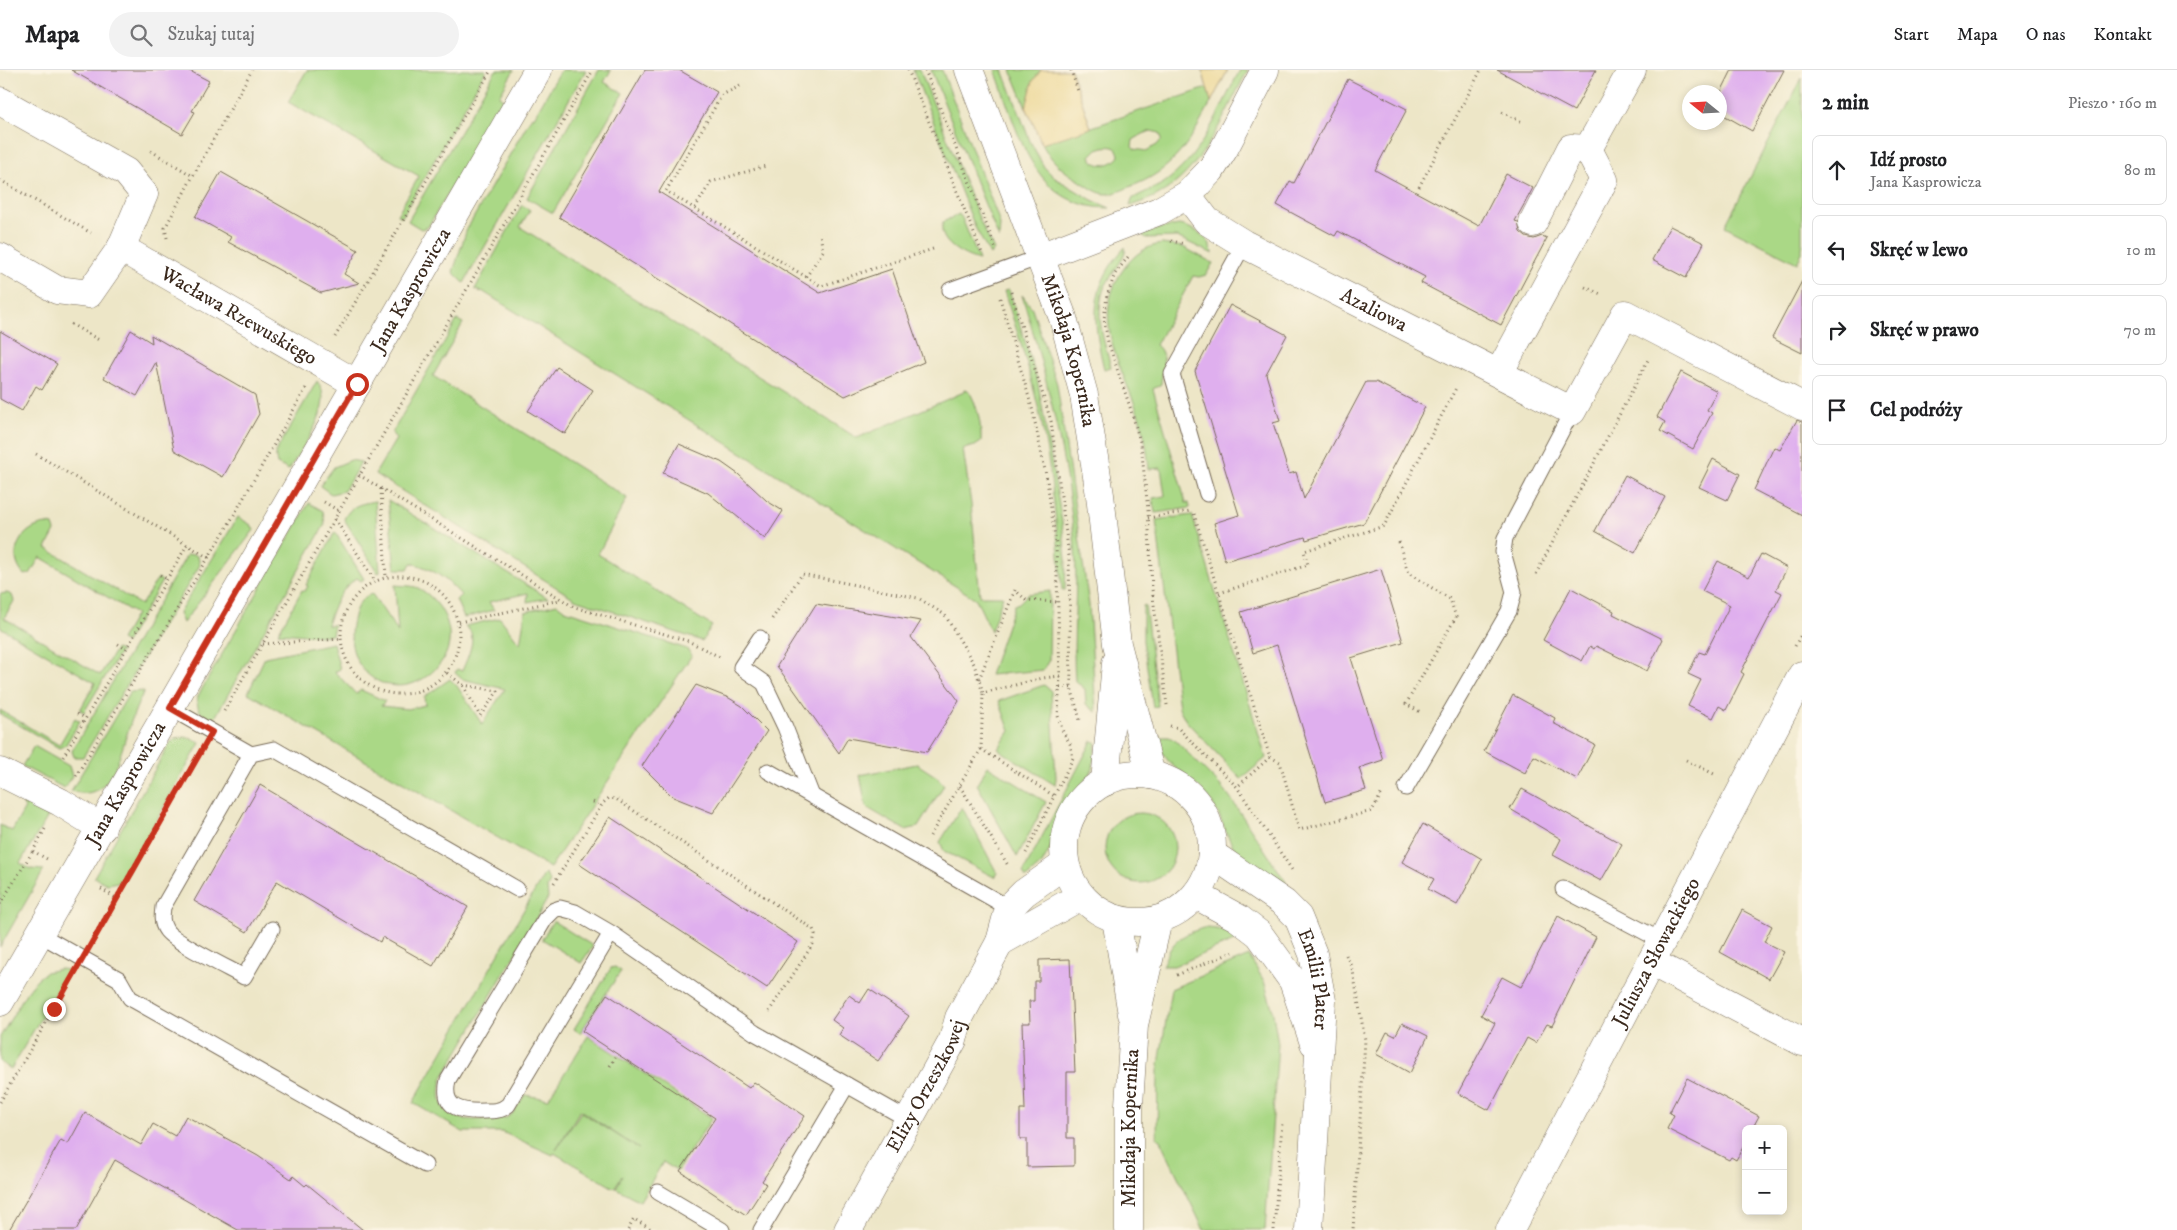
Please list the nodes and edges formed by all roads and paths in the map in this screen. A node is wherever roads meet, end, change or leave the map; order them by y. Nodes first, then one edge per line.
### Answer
1 (252, 70) edge
2 (491, 70) edge
3 (538, 70) edge
4 (593, 70) edge
5 (908, 70) edge
6 (925, 70) edge
7 (969, 70) edge
8 (1071, 70) edge
9 (1265, 70) edge
10 (1481, 70) edge
11 (1632, 70) edge
12 (740, 86) dead end
13 (1078, 91) dead end
14 (0, 101) edge
15 (1502, 112) dead end
16 (1522, 122) dead end
17 (1588, 149) junction
18 (766, 166) dead end
19 (126, 172) junction
20 (193, 176) junction
21 (0, 180) edge
22 (1419, 187) dead end
23 (1187, 195) junction
24 (695, 208) junction
25 (1533, 223) dead end
26 (96, 224) dead end
27 (91, 233) junction
28 (820, 234) dead end
29 (86, 241) dead end
30 (1163, 241) dead end
31 (173, 242) dead end
32 (1244, 244) junction
33 (1190, 247) dead end
34 (121, 248) junction
35 (933, 249) dead end
36 (1133, 251) dead end
37 (0, 257) edge
38 (1040, 257) junction
39 (998, 273) junction
40 (806, 277) junction
41 (950, 290) dead end
42 (1662, 333) junction
43 (319, 363) junction
44 (1499, 373) junction
45 (357, 384) junction
46 (1457, 386) dead end
47 (1802, 406) edge
48 (1572, 411) junction
49 (36, 454) dead end
50 (359, 475) junction
51 (381, 489) junction
52 (1206, 492) joint
53 (1193, 510) junction
54 (335, 518) junction
55 (1148, 518) junction
56 (1399, 542) dead end
57 (187, 544) junction
58 (208, 558) junction
59 (160, 575) dead end
60 (386, 577) junction
61 (167, 579) junction
62 (375, 581) junction
63 (1219, 592) junction
64 (1514, 592) junction
65 (561, 599) junction
66 (1058, 602) junction
67 (459, 622) junction
68 (760, 638) joint
69 (341, 639) junction
70 (118, 644) dead end
71 (262, 644) junction
72 (1117, 644) junction
73 (126, 649) junction
74 (741, 667) junction
75 (447, 673) junction
76 (1802, 675) edge
77 (1060, 676) junction
78 (979, 679) junction
79 (463, 685) junction
80 (1060, 687) junction
81 (983, 694) junction
82 (1167, 706) dead end
83 (170, 708) junction
84 (77, 714) dead end
85 (1426, 716) dead end
86 (86, 718) junction
87 (212, 732) junction
88 (981, 749) junction
89 (251, 754) junction
90 (63, 757) dead end
91 (1270, 757) junction
92 (1686, 760) dead end
93 (768, 771) dead end
94 (0, 772) edge
95 (1151, 775) junction
96 (1719, 777) dead end
97 (1105, 782) junction
98 (1387, 785) dead end
99 (960, 786) junction
100 (1237, 787) dead end
101 (1406, 788) dead end
102 (812, 796) junction
103 (1054, 796) junction
104 (60, 802) junction
105 (594, 802) dead end
106 (601, 806) junction
107 (102, 828) junction
108 (33, 851) junction
109 (1212, 854) junction
110 (919, 856) junction
111 (1024, 856) dead end
112 (1065, 864) junction
113 (1012, 873) dead end
114 (73, 874) junction
115 (554, 884) dead end
116 (516, 889) dead end
117 (1563, 889) dead end
118 (1196, 895) junction
119 (1081, 896) junction
120 (116, 898) junction
121 (0, 904) edge
122 (1009, 908) junction
123 (1116, 919) junction
124 (1158, 920) junction
125 (272, 929) dead end
126 (611, 933) junction
127 (39, 934) junction
128 (1000, 942) junction
129 (1239, 950) dead end
130 (1657, 951) junction
131 (82, 958) junction
132 (1176, 976) dead end
133 (0, 1002) edge
134 (765, 1018) dead end
135 (1134, 1025) junction
136 (1802, 1042) edge
137 (616, 1057) dead end
138 (1320, 1061) junction
139 (610, 1066) dead end
140 (847, 1085) junction
141 (0, 1102) edge
142 (909, 1120) junction
143 (1282, 1120) dead end
144 (425, 1165) dead end
145 (658, 1192) dead end
146 (628, 1230) edge
147 (653, 1230) edge
148 (722, 1230) edge
149 (761, 1230) edge
150 (848, 1230) edge
151 (1129, 1230) edge
152 (1274, 1230) edge
153 (1309, 1230) edge
154 (1510, 1230) edge

1 - 20 path
2 - 43 path
3 - 45 street, Jana Kasprowicza
4 - 50 path
5 - 39 path
6 - 39 path
7 - 38 street, Mikołaja Kopernika
8 - 13 path
9 - 23 street
10 - 22 path
11 - 17 street
12 - 24 path
14 - 19 street
15 - 16 path
17 - 25 street
17 - 44 street
18 - 24 path
19 - 20 path
19 - 34 street
20 - 31 path
21 - 27 path
23 - 32 street, Azaliowa
23 - 38 street
24 - 40 path
26 - 27 path
27 - 29 path
28 - 40 path
30 - 33 path
32 - 44 street, Azaliowa
32 - 52 lane
34 - 37 street
34 - 43 street, Wacława Rzewuskiego
35 - 40 path
36 - 55 path
38 - 39 lane
38 - 72 street, Mikołaja Kopernika
39 - 41 lane
39 - 66 path
39 - 80 path
42 - 47 street
42 - 48 street
42 - 64 path
43 - 45 street, Wacława Rzewuskiego
43 - 58 path
44 - 48 street, Azaliowa
45 - 83 street, Jana Kasprowicza
46 - 63 path
48 - 64 lane
49 - 57 path
50 - 51 path
50 - 54 path
51 - 60 path
51 - 65 path
52 - 53 path
53 - 55 path
53 - 63 path
54 - 62 path
54 - 71 path
55 - 82 path
56 - 85 path
57 - 58 path
57 - 61 path
58 - 104 path
59 - 61 path
60 - 62 path
60 - 67 path
61 - 73 path
62 - 69 path
63 - 91 path
64 - 101 lane
65 - 67 path
65 - 74 path
66 - 77 path
66 - 78 path
67 - 75 path
68 - 74 lane
68 - 78 path
69 - 71 path
69 - 75 path
70 - 73 path
71 - 87 path
72 - 95 street, Mikołaja Kopernika
72 - 97 street, Mikołaja Kopernika
73 - 86 path
74 - 102 lane
75 - 79 path
76 - 130 street, Juliusza Słowackiego
77 - 80 path
77 - 81 path
78 - 81 path
79 - 79 path
80 - 103 path
81 - 88 path
83 - 87 lane
83 - 107 street, Jana Kasprowicza
84 - 86 path
86 - 90 path
87 - 89 lane
87 - 120 path
88 - 99 path
88 - 103 path
89 - 116 lane
89 - 125 lane
91 - 98 path
91 - 100 path
92 - 96 path
93 - 102 lane
94 - 104 street
95 - 97 street
95 - 109 street
97 - 112 street
99 - 110 path
99 - 113 path
102 - 110 lane
103 - 111 path
104 - 107 street
104 - 108 path
105 - 106 path
106 - 115 path
106 - 134 path
107 - 114 street, Jana Kasprowicza
108 - 114 path
108 - 121 path
109 - 118 street
109 - 138 street, Emilii Plater
110 - 122 lane
112 - 119 street
112 - 122 street
114 - 120 path
114 - 127 street, Jana Kasprowicza
117 - 130 lane
118 - 124 street
118 - 138 street, Emilii Plater
119 - 123 street
119 - 128 street
120 - 131 path
122 - 128 street, Elizy Orzeszkowej
123 - 124 street
123 - 135 street, Mikołaja Kopernika
124 - 135 street, Mikołaja Kopernika
126 - 126 lane
126 - 140 lane
127 - 131 lane
127 - 133 street, Jana Kasprowicza
128 - 142 street, Elizy Orzeszkowej
129 - 132 path
130 - 136 street
130 - 154 street, Juliusza Słowackiego
131 - 141 path
131 - 144 lane
135 - 151 street, Mikołaja Kopernika
137 - 139 path
138 - 153 street, Emilii Plater
140 - 142 lane
140 - 149 lane
142 - 150 street, Elizy Orzeszkowej
143 - 152 path
145 - 148 lane
146 - 147 path

